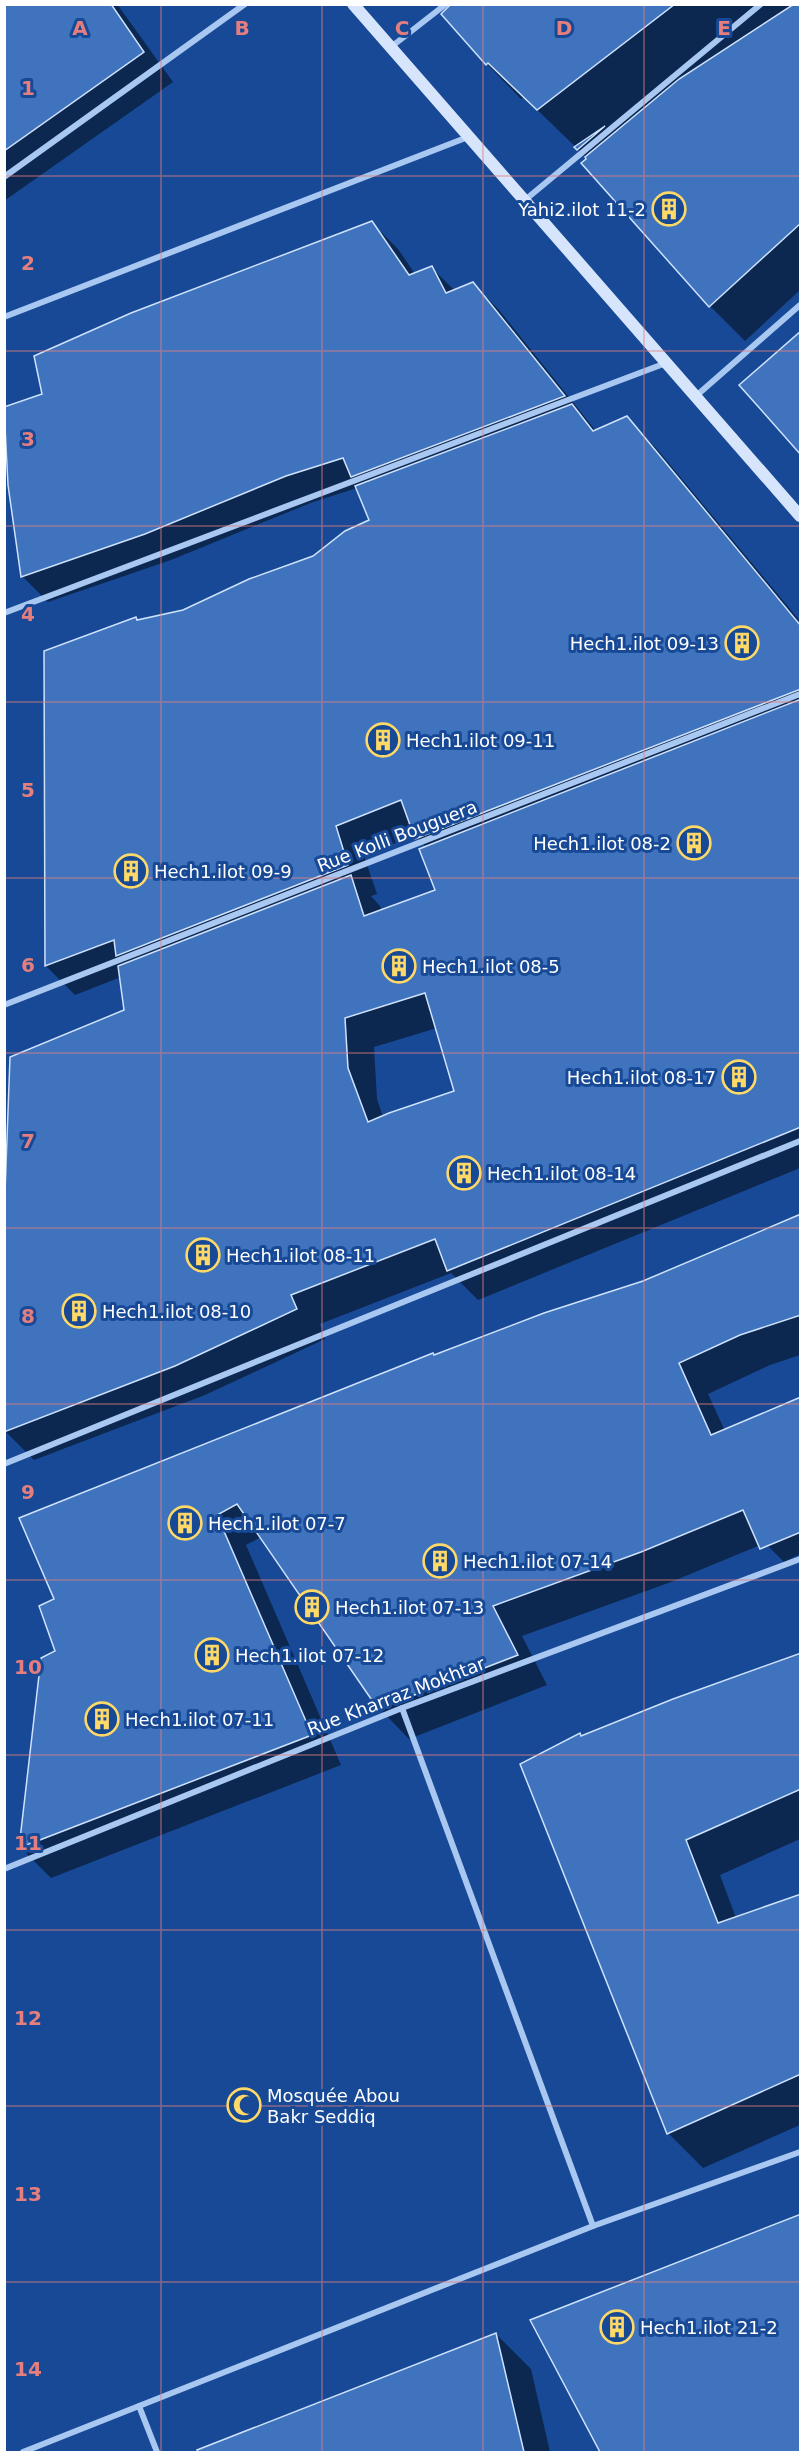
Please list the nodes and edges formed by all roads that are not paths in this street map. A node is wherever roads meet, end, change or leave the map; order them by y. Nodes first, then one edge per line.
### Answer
1 (245, 4) edge
2 (353, 4) edge
3 (446, 4) edge
4 (761, 4) edge
5 (392, 47) junction
6 (468, 136) junction
7 (4, 177) edge
8 (525, 200) junction
9 (801, 305) edge
10 (4, 317) edge
11 (667, 363) junction
12 (696, 396) junction
13 (801, 516) edge
14 (4, 613) edge
15 (801, 694) edge
16 (4, 1005) edge
17 (801, 1141) edge
18 (4, 1464) edge
19 (801, 1559) edge
20 (402, 1708) junction
21 (4, 1869) edge
22 (801, 2152) edge
23 (593, 2226) junction
24 (138, 2406) junction
25 (23, 2452) edge
26 (157, 2452) edge

1 - 7 street
2 - 5 main road
3 - 5 street
4 - 8 street
5 - 6 main road
6 - 8 main road
6 - 10 street
8 - 11 main road
9 - 12 street
11 - 12 main road
11 - 14 street
12 - 13 main road
15 - 16 street, Rue Kolli Bouguera
17 - 18 street
19 - 20 street, Rue Kharraz Mokhtar
20 - 21 street, Rue Kharraz Mokhtar
20 - 23 street
22 - 23 street
23 - 24 street
24 - 25 street
24 - 26 street

